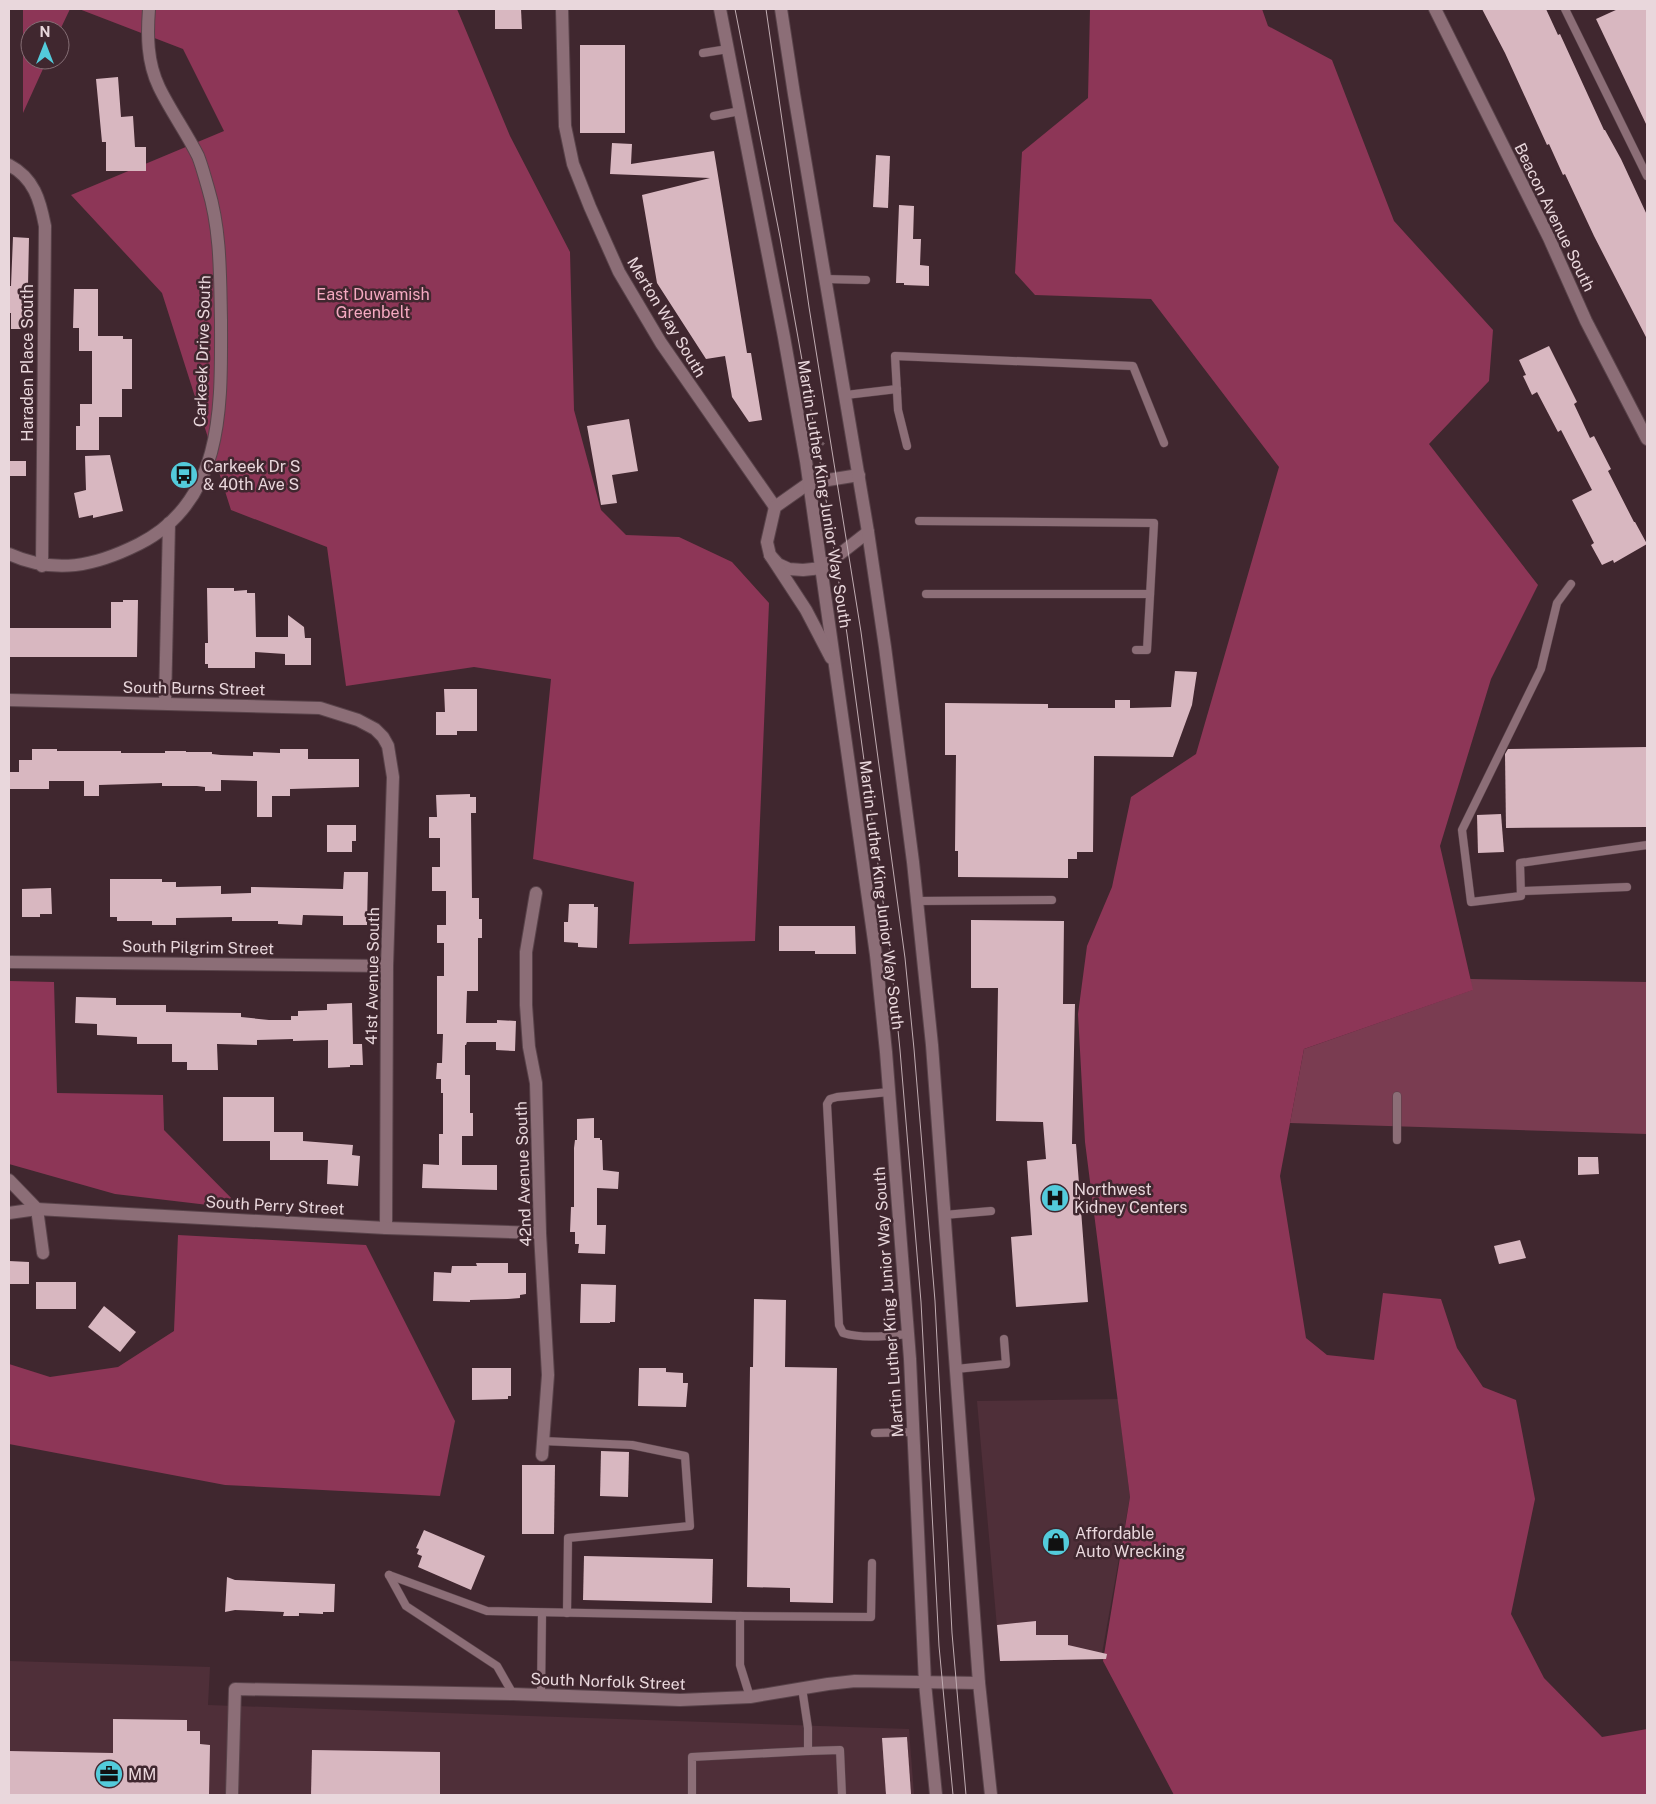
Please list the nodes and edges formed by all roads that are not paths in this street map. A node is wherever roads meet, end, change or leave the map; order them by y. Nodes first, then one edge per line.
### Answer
1 (149, 9) edge
2 (562, 9) edge
3 (720, 9) edge
4 (780, 9) edge
5 (1435, 9) edge
6 (1565, 9) edge
7 (728, 49) junction
8 (703, 53) dead end
9 (740, 111) junction
10 (714, 116) dead end
11 (13, 167) edge
12 (1647, 176) edge
13 (825, 279) junction
14 (866, 280) dead end
15 (897, 389) junction
16 (846, 395) junction
17 (1647, 440) edge
18 (1164, 443) dead end
19 (907, 446) dead end
20 (859, 475) junction
21 (809, 483) junction
22 (775, 507) junction
23 (919, 521) dead end
24 (169, 523) junction
25 (868, 532) junction
26 (9, 554) edge
27 (770, 555) junction
28 (42, 566) junction
29 (822, 568) junction
30 (1571, 584) dead end
31 (926, 594) dead end
32 (1150, 594) junction
33 (1136, 650) dead end
34 (836, 668) junction
35 (9, 700) edge
36 (166, 703) junction
37 (375, 729) joint
38 (1647, 845) edge
39 (1628, 887) dead end
40 (1521, 891) junction
41 (536, 893) dead end
42 (1052, 900) dead end
43 (917, 901) junction
44 (9, 962) edge
45 (387, 966) junction
46 (889, 1092) junction
47 (1397, 1096) dead end
48 (1397, 1140) dead end
49 (9, 1180) edge
50 (37, 1209) junction
51 (991, 1211) dead end
52 (9, 1214) edge
53 (944, 1215) junction
54 (386, 1228) junction
55 (540, 1233) junction
56 (43, 1254) dead end
57 (908, 1334) junction
58 (1004, 1339) dead end
59 (956, 1369) junction
60 (914, 1432) junction
61 (875, 1433) dead end
62 (544, 1441) junction
63 (542, 1455) dead end
64 (872, 1563) dead end
65 (542, 1613) junction
66 (567, 1613) junction
67 (740, 1616) junction
68 (924, 1683) junction
69 (979, 1683) junction
70 (802, 1688) junction
71 (512, 1694) junction
72 (541, 1695) junction
73 (750, 1697) junction
74 (808, 1751) junction
75 (232, 1795) edge
76 (692, 1795) edge
77 (842, 1795) edge
78 (936, 1795) edge
79 (991, 1795) edge

1 - 24 street, Carkeek Drive South
2 - 22 street, Merton Way South
3 - 7 street, Martin Luther King Junior Way South
4 - 13 street, Martin Luther King Junior Way South
5 - 17 street, Beacon Avenue South
6 - 12 lane
7 - 8 lane
7 - 9 street, Martin Luther King Junior Way South
9 - 10 lane
9 - 21 street, Martin Luther King Junior Way South
11 - 28 street, Haraden Place South
13 - 14 lane
13 - 16 street, Martin Luther King Junior Way South
15 - 16 lane
15 - 18 lane
15 - 19 lane
16 - 20 street, Martin Luther King Junior Way South
20 - 21 street
20 - 25 street, Martin Luther King Junior Way South
21 - 22 street
21 - 29 street, Martin Luther King Junior Way South
22 - 27 street
23 - 32 lane
24 - 28 street, Carkeek Drive South
24 - 36 street
25 - 29 street
25 - 43 street, Martin Luther King Junior Way South
26 - 28 street, Carkeek Drive South
27 - 29 street
27 - 34 street
29 - 34 street, Martin Luther King Junior Way South
30 - 40 lane
31 - 32 lane
32 - 33 lane
34 - 46 street, Martin Luther King Junior Way South
35 - 36 street, South Burns Street
36 - 37 street, South Burns Street
37 - 45 street, 41st Avenue South
38 - 40 lane
39 - 40 lane
41 - 55 street, 42nd Avenue South
42 - 43 lane
43 - 53 street, Martin Luther King Junior Way South
44 - 45 street, South Pilgrim Street
45 - 54 street, 41st Avenue South
46 - 57 street, Martin Luther King Junior Way South
46 - 57 lane
47 - 48 lane
49 - 50 street
50 - 52 street, South Perry Street
50 - 54 street, South Perry Street
50 - 56 street
51 - 53 lane
53 - 59 street, Martin Luther King Junior Way South
54 - 55 street, South Perry Street
55 - 62 street, 42nd Avenue South
57 - 60 street, Martin Luther King Junior Way South
58 - 59 lane
59 - 69 street, Martin Luther King Junior Way South
60 - 61 lane
60 - 68 street, Martin Luther King Junior Way South
62 - 63 street, 42nd Avenue South
62 - 66 lane
64 - 67 lane
65 - 66 lane
65 - 71 lane
65 - 72 lane
66 - 67 lane
67 - 73 lane
68 - 69 street, South Norfolk Street
68 - 70 street, South Norfolk Street
68 - 78 street, Martin Luther King Junior Way South
69 - 79 street, Martin Luther King Junior Way South
70 - 73 street, South Norfolk Street
70 - 74 lane
71 - 72 street, South Norfolk Street
71 - 75 street, South Norfolk Street
72 - 73 street, South Norfolk Street
74 - 76 lane
74 - 77 lane

